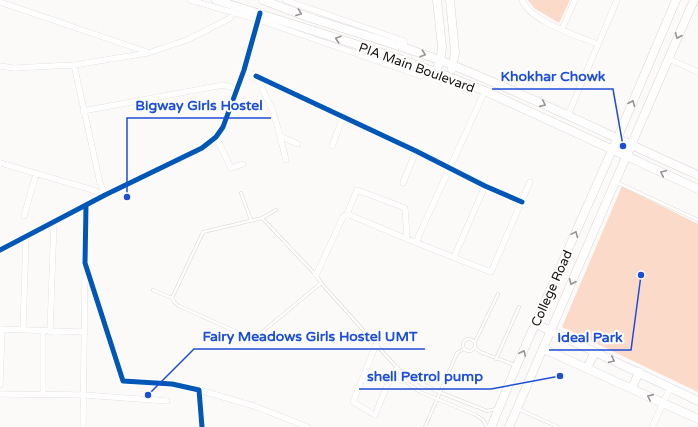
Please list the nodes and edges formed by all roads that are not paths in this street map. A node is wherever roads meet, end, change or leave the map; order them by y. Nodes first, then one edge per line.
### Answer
1 (190, 0) edge
2 (216, 0) edge
3 (262, 0) edge
4 (285, 0) edge
5 (437, 0) edge
6 (450, 0) edge
7 (522, 0) edge
8 (575, 0) edge
9 (616, 0) edge
10 (676, 0) edge
11 (694, 0) edge
12 (0, 2) edge
13 (234, 9) junction
14 (259, 17) junction
15 (562, 29) junction
16 (597, 44) junction
17 (405, 48) junction
18 (148, 53) junction
19 (669, 59) junction
20 (440, 60) junction
21 (74, 65) junction
22 (453, 65) junction
23 (0, 66) edge
24 (244, 70) junction
25 (436, 72) junction
26 (698, 72) edge
27 (256, 76) junction
28 (449, 76) junction
29 (237, 89) junction
30 (485, 91) junction
31 (83, 111) junction
32 (568, 115) junction
33 (343, 117) junction
34 (280, 136) junction
35 (216, 137) junction
36 (617, 139) junction
37 (298, 144) dead end
38 (332, 146) dead end
39 (631, 146) junction
40 (612, 150) junction
41 (416, 152) junction
42 (626, 156) junction
43 (286, 160) dead end
44 (0, 163) edge
45 (243, 164) dead end
46 (450, 168) junction
47 (36, 174) junction
48 (698, 175) edge
49 (530, 182) dead end
50 (616, 182) junction
51 (403, 183) dead end
52 (485, 186) junction
53 (698, 190) edge
54 (241, 193) dead end
55 (105, 195) junction
56 (522, 202) junction
57 (86, 206) junction
58 (276, 210) dead end
59 (347, 214) junction
60 (24, 216) dead end
61 (262, 218) junction
62 (251, 220) junction
63 (698, 220) edge
64 (54, 222) junction
65 (26, 238) junction
66 (407, 239) junction
67 (417, 243) junction
68 (0, 250) edge
69 (454, 257) junction
70 (84, 263) junction
71 (316, 275) junction
72 (321, 283) junction
73 (153, 290) dead end
74 (498, 294) dead end
75 (172, 298) junction
76 (519, 307) dead end
77 (536, 324) junction
78 (1, 329) edge
79 (23, 330) junction
80 (43, 331) junction
81 (551, 331) junction
82 (50, 332) junction
83 (85, 332) junction
84 (475, 342) junction
85 (376, 345) junction
86 (475, 348) junction
87 (464, 349) junction
88 (544, 349) junction
89 (595, 352) junction
90 (496, 359) junction
91 (517, 365) junction
92 (587, 368) junction
93 (398, 369) junction
94 (639, 372) junction
95 (0, 385) edge
96 (632, 388) junction
97 (670, 388) junction
98 (199, 390) junction
99 (439, 392) junction
100 (0, 394) edge
101 (43, 394) junction
102 (84, 395) junction
103 (147, 399) dead end
104 (436, 399) junction
105 (698, 401) edge
106 (663, 402) junction
107 (499, 408) junction
108 (517, 408) junction
109 (698, 419) edge
110 (84, 427) edge
111 (202, 427) edge
112 (308, 427) edge
113 (425, 427) edge
114 (487, 427) edge
115 (491, 427) edge
116 (509, 427) edge
117 (558, 427) edge
118 (652, 427) edge

1 - 13 street
2 - 13 main road, PIA Main Boulevard
3 -> 17 main road, PIA Main Boulevard
4 - 17 street
5 - 20 main road
6 - 22 main road
7 - 15 street
8 - 15 street
9 - 16 street
36 -> 10 main road
11 -> 19 main road
12 - 18 street
13 - 14 main road, PIA Main Boulevard
13 - 18 street
14 - 24 street
14 - 25 main road, PIA Main Boulevard
15 - 16 street
16 - 32 street
17 -> 20 main road, PIA Main Boulevard
18 - 21 street
19 - 26 street
19 - 39 main road
20 - 22 main road, PIA Main Boulevard
20 - 25 main road
21 - 23 street
21 - 31 street
22 - 28 main road
22 -> 32 main road, PIA Main Boulevard
24 - 27 street
24 - 29 street
25 - 28 main road, PIA Main Boulevard
27 - 33 street
27 - 34 street
28 - 30 main road, PIA Main Boulevard
29 - 31 street
29 - 35 street
30 - 40 main road, PIA Main Boulevard
30 - 46 street
31 - 55 street
32 - 36 main road, PIA Main Boulevard
33 - 38 street
33 - 41 street
34 - 37 street
34 - 43 street
35 - 45 street
35 - 55 street
36 - 39 main road, PIA Main Boulevard
36 - 40 main road, College Road
39 - 42 main road, College Road
39 - 48 main road, PIA Main Boulevard
40 - 42 main road, PIA Main Boulevard
77 -> 40 main road, College Road
41 - 46 street
41 - 51 street
42 - 50 main road, College Road
53 -> 42 main road, PIA Main Boulevard
44 - 47 street
46 - 52 street
46 - 67 street
47 - 55 street
47 - 60 street
49 - 56 street
50 - 63 lane
50 -> 81 main road, College Road
52 - 56 street
52 - 69 street
54 - 62 lane
55 - 57 street
56 - 69 street
57 - 64 street
57 - 70 street
58 - 61 lane
59 - 66 street
59 - 66 street
59 - 71 street
61 - 62 lane
61 - 71 lane
62 - 75 lane
64 - 65 street
64 - 82 street
65 - 68 street
65 - 79 street
66 - 67 street
67 - 69 street
70 - 83 street
70 - 98 street
71 - 72 lane
72 - 75 lane
72 - 85 lane
73 - 75 lane
74 - 84 lane
76 - 90 lane
77 - 81 main road
91 -> 77 main road, College Road
78 - 79 street
78 - 95 street
79 - 80 street
80 - 82 street
80 - 101 street
81 - 88 main road, College Road
81 - 89 main road
82 - 83 street
83 - 102 street
84 - 86 lane
84 - 87 lane
85 - 93 lane
85 - 93 street
86 - 87 lane
86 - 90 lane
87 - 99 lane
88 - 92 main road
88 - 108 main road, College Road
89 - 92 main road
89 -> 94 main road
90 - 91 lane
91 - 107 main road, College Road
92 - 96 main road
93 - 99 lane
93 - 104 lane
94 - 96 main road
94 - 97 main road
106 -> 96 main road
97 - 105 main road
97 - 106 street
98 - 111 street
98 - 112 street
99 - 104 lane
99 - 107 lane
100 - 101 street
101 - 102 street
102 - 103 street
102 - 110 street
104 - 113 lane
104 - 114 lane
106 - 109 main road
106 - 118 street
107 - 115 main road, College Road
108 - 116 main road, College Road
108 - 117 lane

